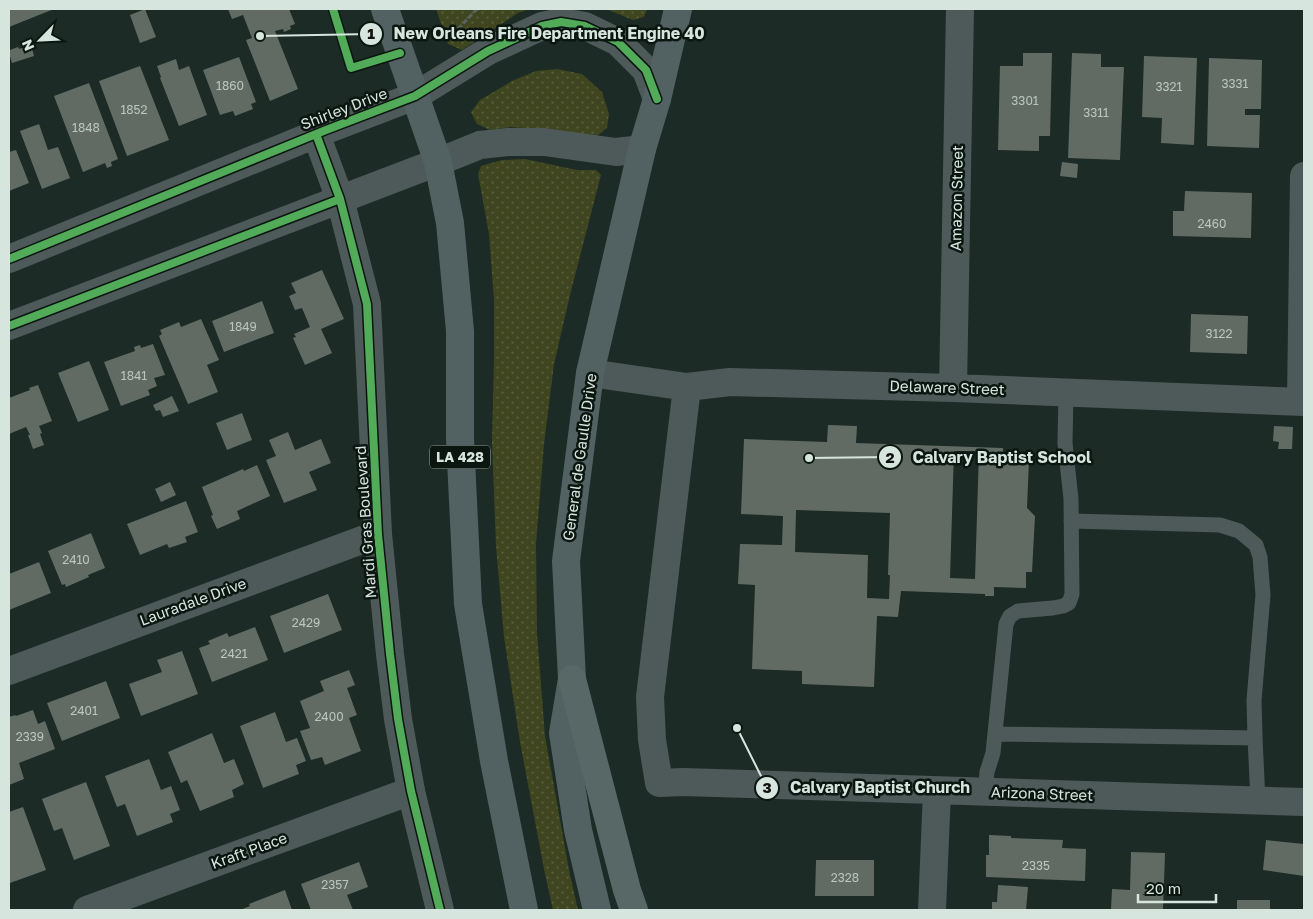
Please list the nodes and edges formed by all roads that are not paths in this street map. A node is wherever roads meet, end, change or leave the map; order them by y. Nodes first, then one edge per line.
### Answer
1 (385, 9) edge
2 (678, 9) edge
3 (960, 9) edge
4 (415, 96) junction
5 (657, 99) junction
6 (316, 134) junction
7 (642, 148) junction
8 (438, 162) junction
9 (1304, 176) edge
10 (340, 199) junction
11 (9, 259) edge
12 (9, 326) edge
13 (590, 373) junction
14 (687, 387) junction
15 (953, 388) junction
16 (1066, 392) junction
17 (1303, 402) edge
18 (1071, 521) junction
19 (378, 534) junction
20 (9, 671) edge
21 (572, 679) junction
22 (995, 734) junction
23 (1255, 738) junction
24 (411, 791) junction
25 (937, 791) junction
26 (985, 792) junction
27 (1258, 801) junction
28 (1304, 802) edge
29 (87, 910) edge
30 (440, 910) edge
31 (524, 910) edge
32 (597, 910) edge
33 (634, 910) edge
34 (932, 910) edge

1 - 4 main road, LA 428
2 - 5 main road, General de Gaulle Drive
3 - 15 street, Amazon Street
4 - 5 street, Shirley Drive
4 - 6 street, Shirley Drive
4 - 8 main road, LA 428
5 - 7 main road, General de Gaulle Drive
6 - 10 street, Mardi Gras Boulevard
6 - 11 street, Shirley Drive
7 - 8 street
7 - 13 main road, General de Gaulle Drive
8 - 10 street
8 - 31 main road, LA 428
9 - 17 street
10 - 12 street
10 - 19 street, Mardi Gras Boulevard
13 - 14 street, Delaware Street
13 - 21 main road, General de Gaulle Drive
14 - 15 street, Delaware Street
14 - 25 street, Arizona Street
15 - 16 street, Delaware Street
16 - 17 street, Delaware Street
16 - 18 lane
18 - 22 lane
18 - 23 lane
19 - 20 street, Lauradale Drive
19 - 24 street, Mardi Gras Boulevard
21 - 32 main road, General de Gaulle Drive
21 - 33 highway
22 - 23 lane
22 - 26 lane
23 - 27 lane
24 - 29 street, Kraft Place
24 - 30 street, Mardi Gras Boulevard
25 - 26 street, Arizona Street
25 - 34 street
26 - 27 street, Arizona Street
27 - 28 street, Arizona Street

